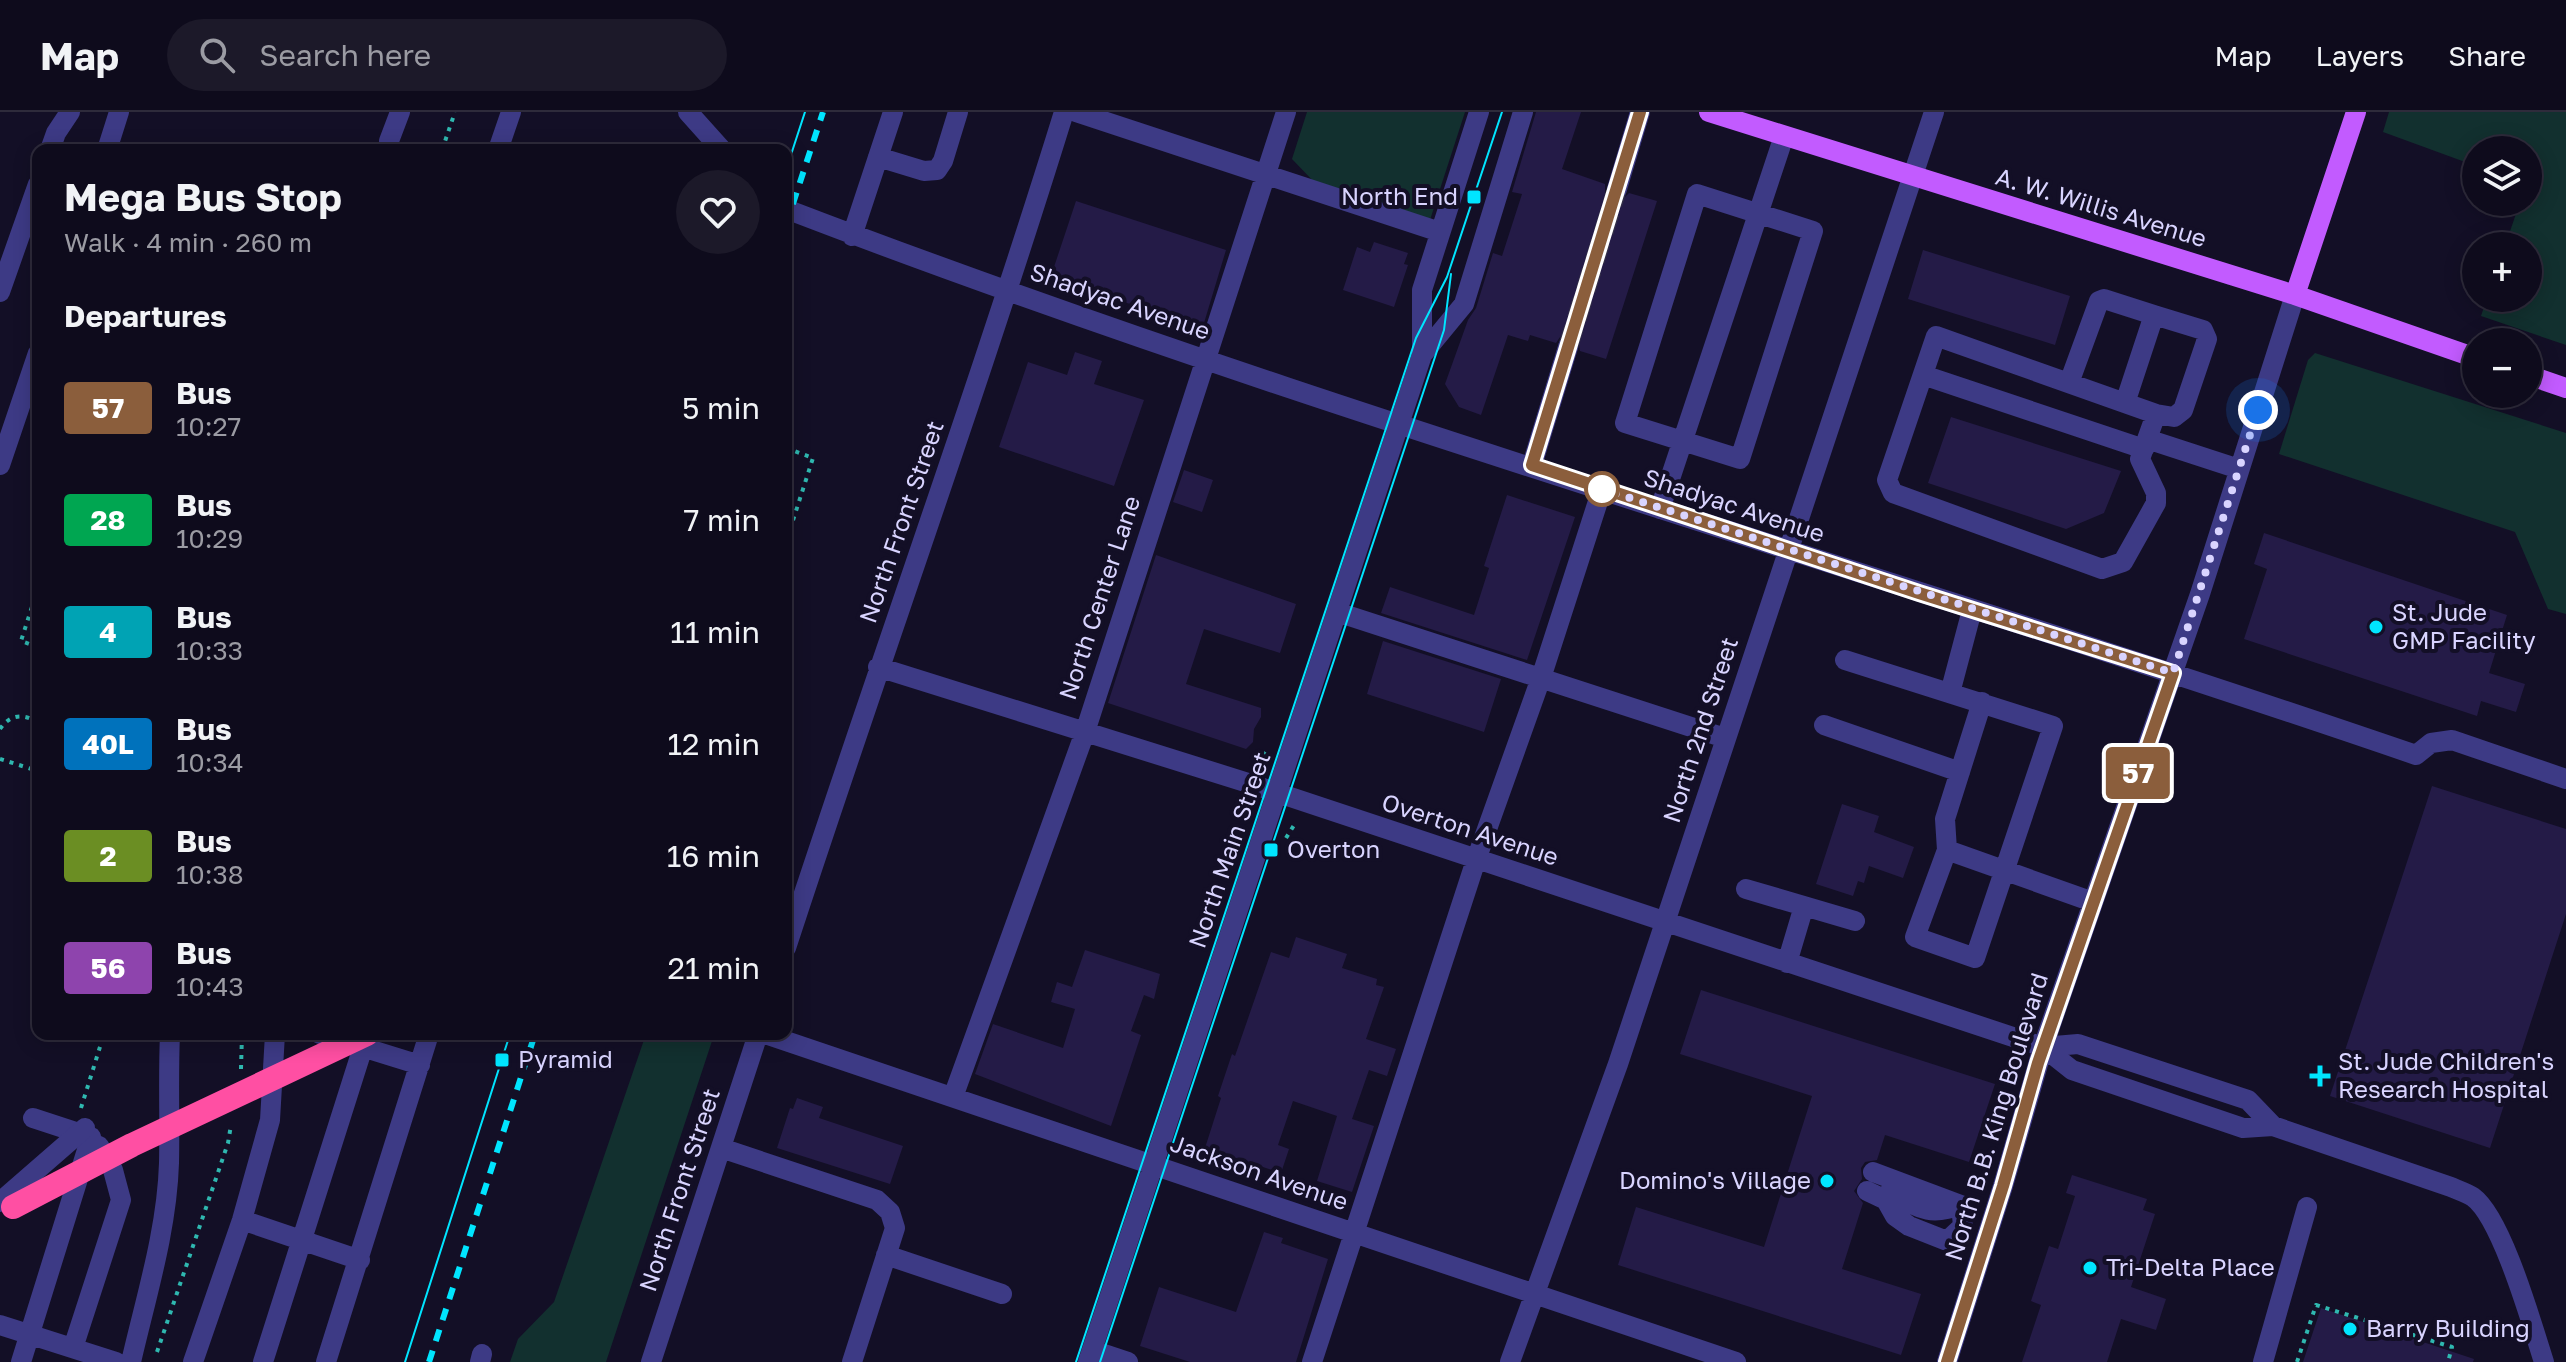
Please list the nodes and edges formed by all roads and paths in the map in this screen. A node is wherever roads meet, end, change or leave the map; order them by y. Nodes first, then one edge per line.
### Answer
1 (70, 112) edge
2 (119, 112) edge
3 (400, 112) edge
4 (455, 112) edge
5 (511, 112) edge
6 (688, 112) edge
7 (893, 112) edge
8 (958, 112) edge
9 (1064, 112) edge
10 (1076, 112) edge
11 (1286, 112) edge
12 (1479, 112) edge
13 (1523, 112) edge
14 (1640, 112) edge
15 (1709, 112) edge
16 (1934, 112) edge
17 (2356, 112) edge
18 (1784, 136) junction
19 (52, 144) edge
20 (109, 144) edge
21 (390, 144) edge
22 (444, 144) edge
23 (500, 144) edge
24 (717, 144) edge
25 (878, 157) junction
26 (1265, 174) junction
27 (1914, 178) junction
28 (1617, 189) tunnel mouth
29 (32, 201) edge
30 (792, 211) edge
31 (1758, 215) junction
32 (1440, 232) junction
33 (852, 236) junction
34 (1008, 291) junction
35 (0, 292) edge
36 (2295, 295) junction
37 (2154, 315) junction
38 (1568, 347) tunnel mouth
39 (2462, 353) edge
40 (1422, 355) junction
41 (1204, 360) junction
42 (32, 371) edge
43 (1923, 375) junction
44 (2542, 380) edge
45 (2069, 383) junction
46 (2566, 388) edge
47 (2125, 403) junction
48 (2156, 414) junction
49 (1400, 423) junction
50 (1682, 441) junction
51 (2145, 444) junction
52 (792, 450) edge
53 (0, 465) edge
54 (1532, 465) junction
55 (2239, 469) junction
56 (1602, 489) junction
57 (1660, 509) junction
58 (792, 523) edge
59 (1787, 551) junction
60 (32, 607) edge
61 (1972, 610) junction
62 (1337, 612) junction
63 (32, 645) edge
64 (1845, 660) dead end
65 (878, 667) junction
66 (2173, 673) junction
67 (1541, 678) junction
68 (1950, 693) junction
69 (1982, 702) junction
70 (32, 721) edge
71 (1824, 725) dead end
72 (0, 729) edge
73 (1085, 732) junction
74 (1276, 737) dead end
75 (1725, 738) junction
76 (0, 759) edge
77 (32, 769) edge
78 (1960, 772) junction
79 (2566, 779) edge
80 (1245, 782) junction
81 (1277, 793) junction
82 (1309, 804) junction
83 (1285, 839) dead end
84 (1947, 850) junction
85 (1476, 860) junction
86 (2003, 870) junction
87 (1746, 889) dead end
88 (2093, 902) junction
89 (1804, 906) junction
90 (1855, 921) dead end
91 (1665, 922) junction
92 (792, 930) edge
93 (1787, 963) junction
94 (103, 1040) edge
95 (170, 1040) edge
96 (242, 1040) edge
97 (275, 1040) edge
98 (365, 1040) edge
99 (427, 1040) edge
100 (756, 1040) edge
101 (783, 1040) edge
102 (2043, 1047) junction
103 (420, 1065) junction
104 (239, 1081) dead end
105 (953, 1097) junction
106 (33, 1118) dead end
107 (232, 1118) dead end
108 (2273, 1126) junction
109 (83, 1132) junction
110 (721, 1148) junction
111 (1155, 1165) junction
112 (1870, 1181) dead end
113 (1890, 1191) junction
114 (6, 1204) edge
115 (2307, 1207) dead end
116 (242, 1220) junction
117 (1963, 1226) junction
118 (1354, 1233) junction
119 (1988, 1234) junction
120 (302, 1240) junction
121 (886, 1255) junction
122 (360, 1260) junction
123 (1535, 1292) junction
124 (1002, 1294) dead end
125 (0, 1325) edge
126 (30, 1335) junction
127 (73, 1348) junction
128 (1090, 1356) edge
129 (21, 1362) edge
130 (116, 1362) edge
131 (131, 1362) edge
132 (154, 1362) edge
133 (193, 1362) edge
134 (263, 1362) edge
135 (326, 1362) edge
136 (651, 1362) edge
137 (852, 1362) edge
138 (1128, 1362) edge
139 (1312, 1362) edge
140 (1510, 1362) edge
141 (1736, 1362) edge
142 (1947, 1362) edge
143 (2263, 1362) edge
144 (2297, 1362) edge
145 (2448, 1362) edge
146 (2544, 1362) edge

1 - 19 street
2 - 20 street
3 - 21 street
4 - 22 path
5 - 23 street
6 - 24 street
7 - 25 street
8 - 25 street
9 - 34 street, North Front Street
10 - 26 street
11 - 26 street, North Center Lane
12 - 32 street, North Main Street
13 - 40 street, North Main Street
14 - 28 street
15 - 18 main road, A. W. Willis Avenue
16 - 27 street, North 2nd Street
17 - 36 main road
18 - 27 main road, A. W. Willis Avenue
18 - 31 street
25 - 33 street
26 - 32 street
26 - 41 street, North Center Lane
27 - 36 main road, A. W. Willis Avenue
27 - 59 street, North 2nd Street
29 - 35 street
30 - 33 street, Shadyac Avenue
31 - 50 street
31 - 50 street
31 - 50 street
32 - 40 street, North Main Street
33 - 34 street, Shadyac Avenue
34 - 41 street, Shadyac Avenue
34 - 65 street, North Front Street
36 - 39 main road, A. W. Willis Avenue
36 - 55 street, North B.B. King Boulevard
37 - 45 street
37 - 47 street
37 - 48 street
38 - 54 street
40 - 49 street, North Main Street
41 - 49 street, Shadyac Avenue
41 - 73 street, North Center Lane
42 - 53 street
43 - 45 street
43 - 51 street
43 - 51 street
44 - 46 main road
45 - 47 street
47 - 48 street
48 - 51 street
49 - 54 street, Shadyac Avenue
49 - 62 street, North Main Street
50 - 57 street
51 - 55 street
52 - 58 path
54 - 56 street, Shadyac Avenue
55 - 66 street, North B.B. King Boulevard
56 - 57 street, Shadyac Avenue
56 - 67 street
57 - 59 street, Shadyac Avenue
59 - 61 street, Shadyac Avenue
59 - 75 street, North 2nd Street
60 - 63 path
61 - 66 street, Shadyac Avenue
61 - 68 street
62 - 67 street
62 - 81 street, North Main Street
64 - 68 street
65 - 73 street, Overton Avenue
65 - 92 street, North Front Street
66 - 79 street, Shadyac Avenue
66 - 88 street, North B.B. King Boulevard
67 - 75 street
67 - 85 street
68 - 69 street
69 - 78 street
69 - 86 street
70 - 72 path
71 - 78 street
73 - 80 street, Overton Avenue
73 - 105 street, North Center Lane
74 - 80 path
75 - 91 street, North 2nd Street
76 - 77 path
78 - 84 street
80 - 81 street, Overton Avenue
81 - 82 street, Overton Avenue
81 - 111 street, North Main Street
82 - 83 path
82 - 85 street, Overton Avenue
84 - 86 street
84 - 86 street
85 - 91 street, Overton Avenue
85 - 118 street
86 - 88 street
87 - 89 street
88 - 102 street, North B.B. King Boulevard
89 - 90 street
89 - 93 street
91 - 93 street, Overton Avenue
91 - 123 street, North 2nd Street
93 - 102 street, Overton Avenue
94 - 109 path
95 - 131 street
96 - 104 path
97 - 116 street
98 - 103 street
98 - 114 highway, bridge
98 - 120 street
99 - 103 street
100 - 110 street, North Front Street
101 - 105 street, Jackson Avenue
102 - 108 street, Overton Avenue
102 - 108 street, Overton Avenue
102 - 119 street, North B.B. King Boulevard
103 - 122 street
105 - 111 street, Jackson Avenue
106 - 109 street
107 - 132 path
108 - 146 street, Overton Avenue
109 - 114 street, bridge
109 - 126 street
109 - 127 street
110 - 121 street
110 - 136 street, North Front Street
111 - 118 street, Jackson Avenue
111 - 128 street, North Main Street
112 - 113 street
113 - 117 street
113 - 117 street
115 - 143 street
116 - 120 street
116 - 133 street
117 - 119 street
118 - 123 street, Jackson Avenue
118 - 139 street
119 - 142 street, North B.B. King Boulevard
120 - 122 street
120 - 134 street
121 - 124 street
121 - 137 street
122 - 135 street
123 - 140 street, North 2nd Street
123 - 141 street, Jackson Avenue
125 - 126 street
126 - 127 street
126 - 129 street
127 - 130 street
128 - 138 street
144 - 145 path

